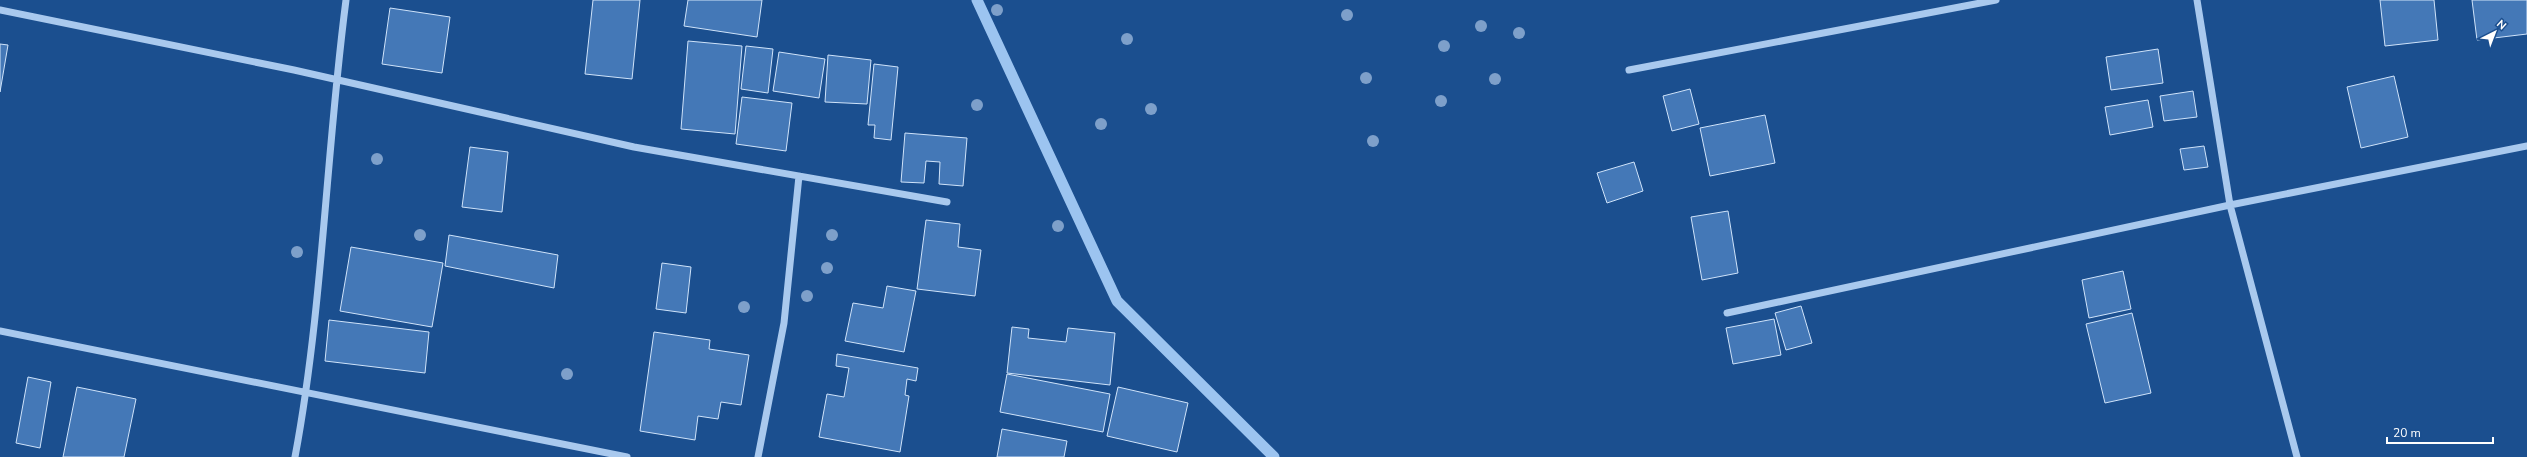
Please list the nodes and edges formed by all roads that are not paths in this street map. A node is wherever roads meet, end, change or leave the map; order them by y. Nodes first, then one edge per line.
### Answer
1 (346, 0) edge
2 (1996, 0) edge
3 (2196, 0) edge
4 (0, 10) edge
5 (1629, 70) dead end
6 (336, 79) junction
7 (2527, 146) edge
8 (799, 176) junction
9 (947, 202) dead end
10 (2230, 206) junction
11 (1727, 313) dead end
12 (0, 331) edge
13 (307, 391) junction
14 (294, 457) edge
15 (627, 457) edge
16 (758, 457) edge
17 (2297, 457) edge

1 - 6 street
2 - 5 street
3 - 10 street
4 - 6 street
6 - 8 street
6 - 13 street
7 - 10 street
8 - 9 street
8 - 16 street
10 - 11 street
10 - 17 street
12 - 13 street
13 - 14 street
13 - 15 street

